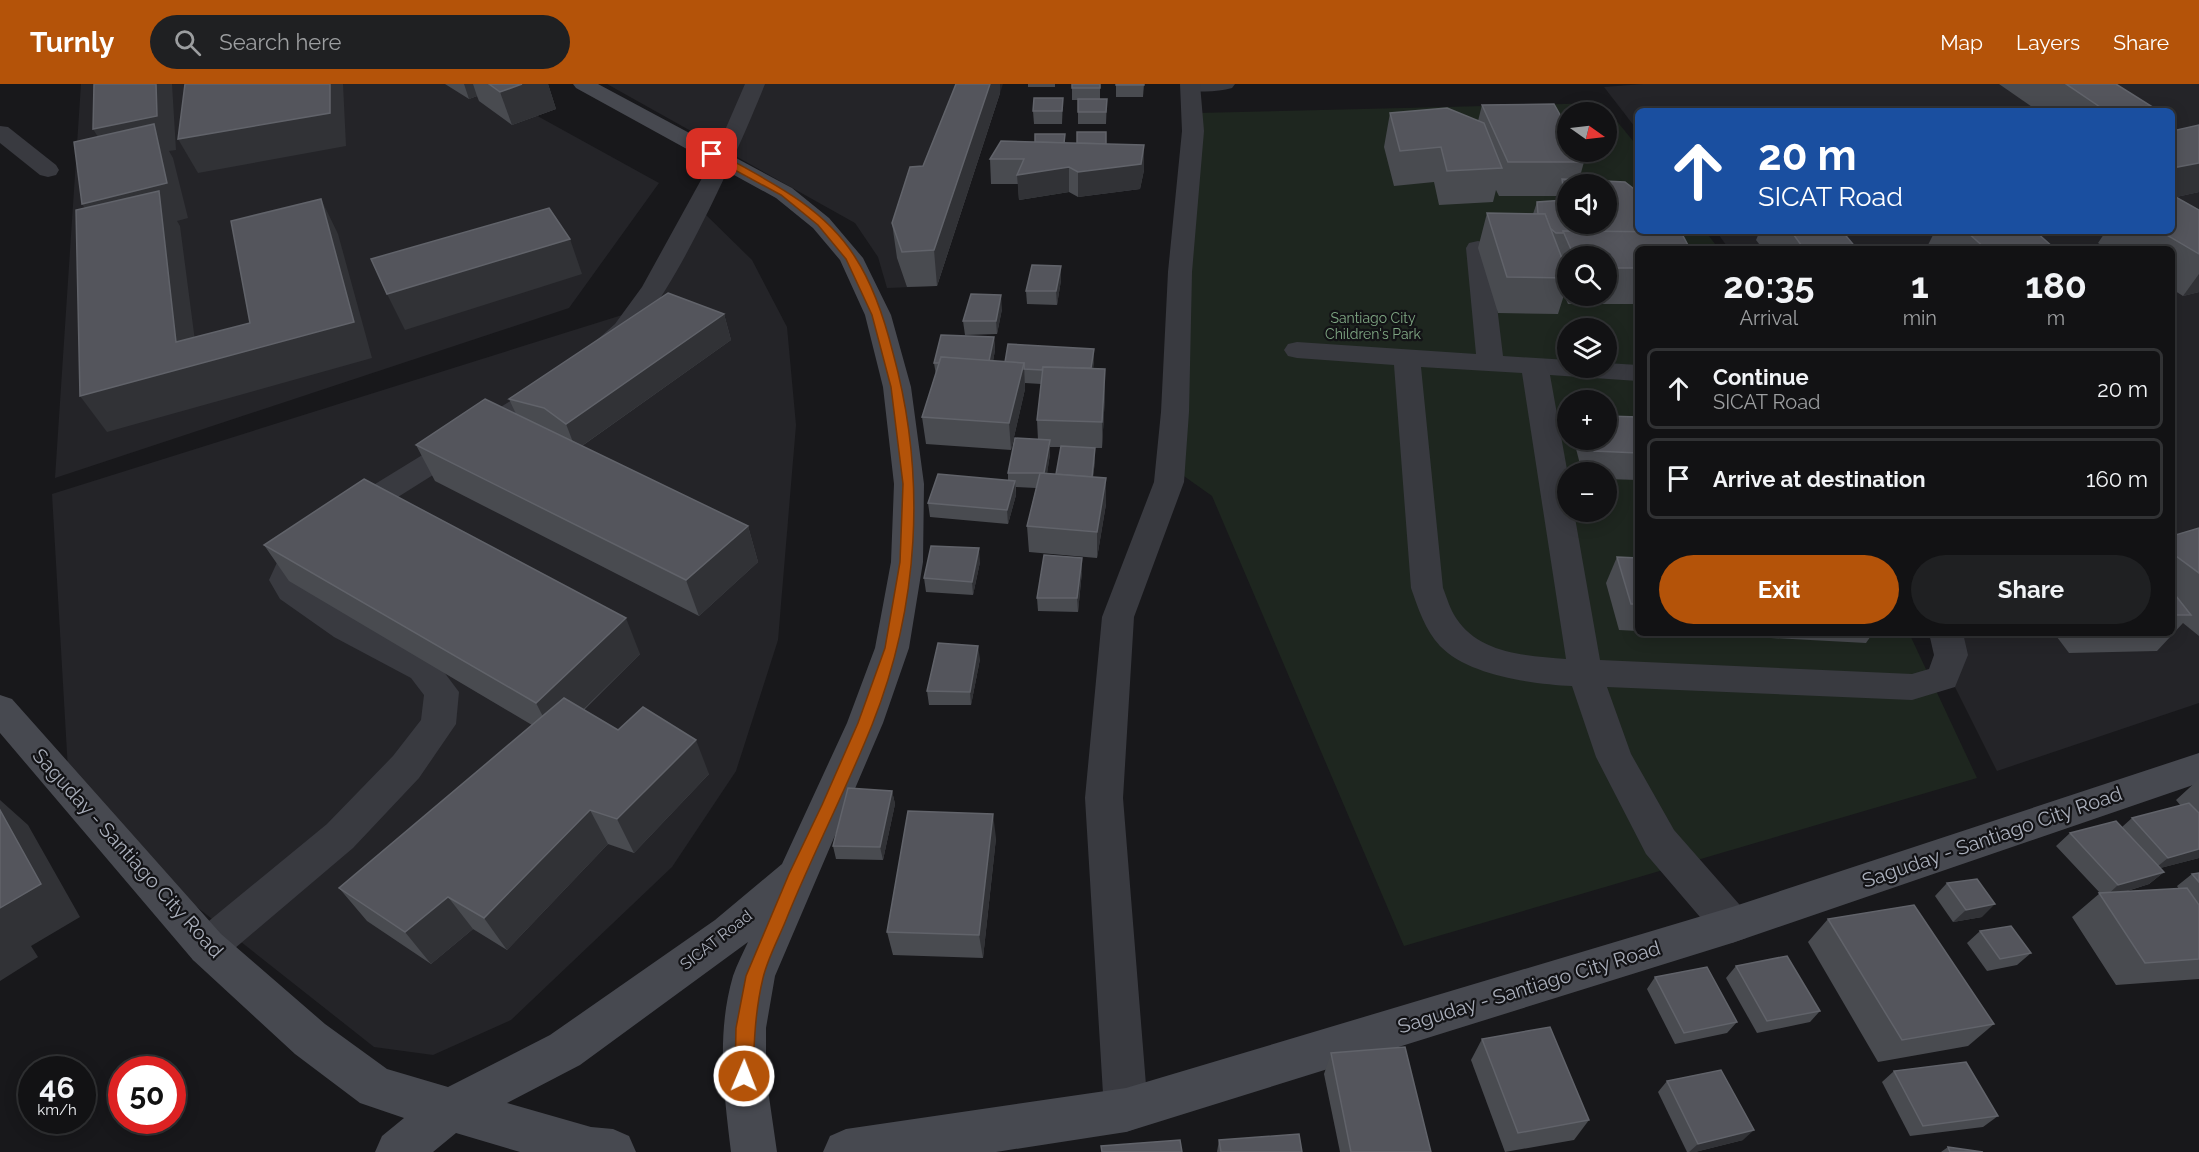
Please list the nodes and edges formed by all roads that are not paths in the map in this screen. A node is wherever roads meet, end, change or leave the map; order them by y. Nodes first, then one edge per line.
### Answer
1 (583, 84) edge
2 (755, 84) edge
3 (1202, 84) edge
4 (0, 132) edge
5 (723, 160) junction
6 (48, 170) dead end
7 (1478, 248) dead end
8 (1297, 350) dead end
9 (1407, 359) junction
10 (1490, 364) junction
11 (1534, 367) junction
12 (1635, 374) edge
13 (1947, 636) edge
14 (1585, 672) junction
15 (0, 709) edge
16 (2199, 768) edge
17 (797, 874) junction
18 (1732, 925) junction
19 (207, 947) junction
20 (449, 1110) junction
21 (1126, 1110) junction
22 (398, 1152) edge
23 (613, 1152) edge
24 (754, 1152) edge
25 (846, 1152) edge

1 - 5 main road, SICAT Road
2 - 5 street
3 - 21 street
4 - 6 street
5 - 17 main road, SICAT Road
5 - 19 street
7 - 10 street
8 - 9 street
9 - 10 street
9 - 14 street
10 - 11 street
11 - 12 street
11 - 14 street
13 - 14 street
14 - 18 street
15 - 19 main road, Saguday - Santiago City Road
16 - 18 main road, Saguday - Santiago City Road
17 - 20 main road, SICAT Road
17 - 24 main road
18 - 21 main road, Saguday - Santiago City Road
19 - 20 main road, Saguday - Santiago City Road
20 - 22 main road, SICAT Road
20 - 23 main road, Saguday - Santiago City Road
21 - 25 main road, Saguday - Santiago City Road

